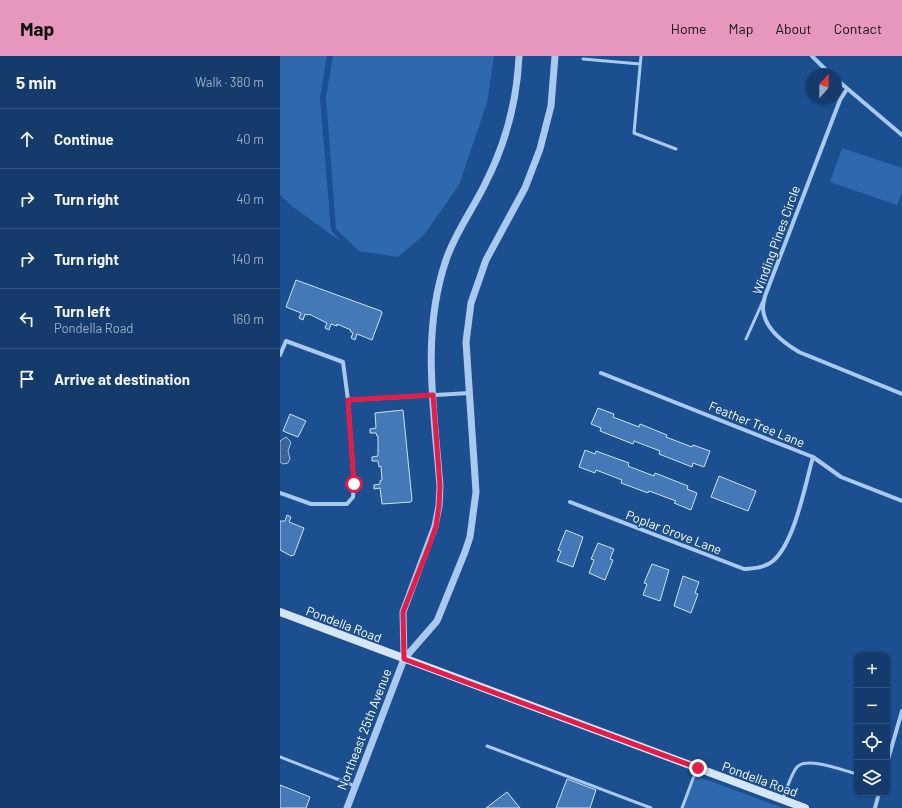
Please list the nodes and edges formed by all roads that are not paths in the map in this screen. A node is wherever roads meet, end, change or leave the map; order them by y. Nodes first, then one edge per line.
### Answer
1 (519, 56) edge
2 (556, 56) edge
3 (641, 56) edge
4 (812, 56) edge
5 (583, 59) dead end
6 (640, 64) junction
7 (824, 68) edge
8 (842, 84) edge
9 (847, 89) junction
10 (902, 136) edge
11 (676, 149) dead end
12 (765, 296) junction
13 (746, 339) dead end
14 (280, 355) edge
15 (601, 373) dead end
16 (470, 393) junction
17 (902, 394) edge
18 (433, 395) junction
19 (348, 400) junction
20 (813, 457) junction
21 (280, 493) edge
22 (902, 501) edge
23 (570, 502) dead end
24 (280, 612) edge
25 (404, 659) junction
26 (902, 710) edge
27 (487, 746) dead end
28 (280, 757) edge
29 (888, 760) edge
30 (698, 768) junction
31 (854, 773) edge
32 (355, 786) junction
33 (878, 796) edge
34 (782, 800) junction
35 (347, 808) edge
36 (651, 808) edge
37 (682, 808) edge
38 (805, 808) edge
39 (875, 808) edge

1 - 18 street
2 - 16 street
3 - 6 lane
4 - 7 street
5 - 6 lane
6 - 11 lane
8 - 9 street
9 - 10 street
9 - 12 street, Winding Pines Circle
12 - 13 lane
12 - 17 street, Winding Pines Circle
14 - 19 street
15 - 20 street, Feather Tree Lane
16 - 18 street
16 - 25 street
18 - 19 street
18 - 25 street
19 - 21 street
20 - 22 street, Feather Tree Lane
20 - 23 street, Poplar Grove Lane
24 - 25 main road, Pondella Road
25 - 30 main road, Pondella Road
25 - 32 street, Northeast 25th Avenue
26 - 29 street
27 - 36 lane
28 - 32 lane
30 - 34 main road, Pondella Road
30 - 37 lane
31 - 34 lane
32 - 35 street, Northeast 25th Avenue
33 - 39 street
34 - 38 main road, Pondella Road

